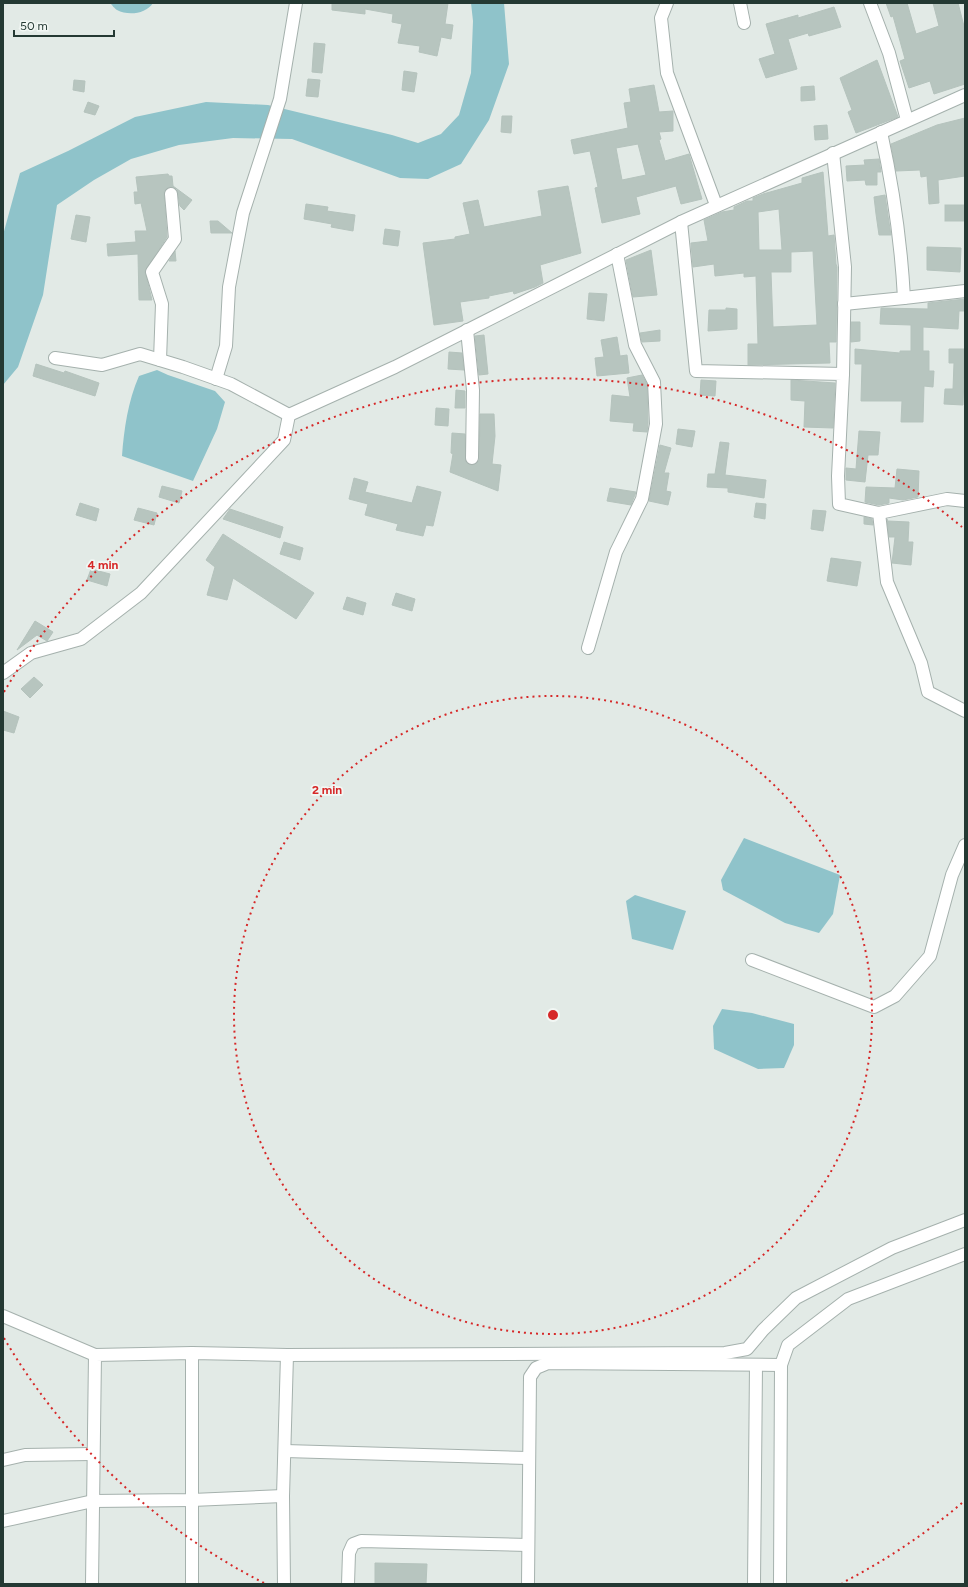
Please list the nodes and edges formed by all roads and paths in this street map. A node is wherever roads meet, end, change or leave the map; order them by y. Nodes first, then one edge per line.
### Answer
1 (296, 3) edge
2 (667, 3) edge
3 (740, 3) edge
4 (870, 3) edge
5 (744, 23) dead end
6 (965, 95) edge
7 (907, 120) junction
8 (881, 132) junction
9 (833, 153) junction
10 (171, 194) dead end
11 (716, 206) junction
12 (681, 222) junction
13 (617, 254) junction
14 (965, 291) edge
15 (904, 298) junction
16 (844, 304) junction
17 (467, 330) junction
18 (55, 358) dead end
19 (160, 360) junction
20 (843, 374) junction
21 (216, 379) junction
22 (289, 415) junction
23 (472, 458) dead end
24 (965, 501) edge
25 (879, 513) junction
26 (588, 648) dead end
27 (3, 673) edge
28 (965, 711) edge
29 (965, 845) edge
30 (752, 960) dead end
31 (965, 1220) edge
32 (965, 1254) edge
33 (3, 1316) edge
34 (192, 1353) junction
35 (287, 1355) junction
36 (95, 1356) junction
37 (756, 1365) junction
38 (781, 1365) junction
39 (285, 1451) junction
40 (92, 1454) junction
41 (528, 1458) junction
42 (3, 1460) edge
43 (283, 1496) junction
44 (192, 1500) junction
45 (93, 1501) junction
46 (3, 1521) edge
47 (528, 1545) junction
48 (92, 1584) edge
49 (192, 1584) edge
50 (284, 1584) edge
51 (348, 1584) edge
52 (528, 1584) edge
53 (754, 1584) edge
54 (780, 1584) edge

1 - 21 street
2 - 11 street
3 - 5 street
4 - 7 street
6 - 7 street
7 - 8 street
8 - 9 street
8 - 15 street
9 - 11 street
9 - 16 street
10 - 19 street
11 - 12 street
12 - 13 street
12 - 20 street
13 - 17 street
13 - 26 street
14 - 15 street
15 - 16 street
16 - 20 street
17 - 22 street
17 - 23 street
18 - 19 street
19 - 21 street
20 - 25 street
21 - 22 street
22 - 27 street
24 - 25 street
25 - 28 street
29 - 30 street
31 - 35 street
32 - 38 street
33 - 36 street
34 - 35 street
34 - 36 street
34 - 44 street
35 - 39 street
36 - 40 street
37 - 38 street
37 - 41 street
37 - 53 street
38 - 54 street
39 - 41 street
39 - 43 street
40 - 42 street
40 - 45 street
41 - 47 street
43 - 44 street
43 - 50 street
44 - 45 street
44 - 49 street
45 - 46 street
45 - 48 street
47 - 51 street
47 - 52 street

